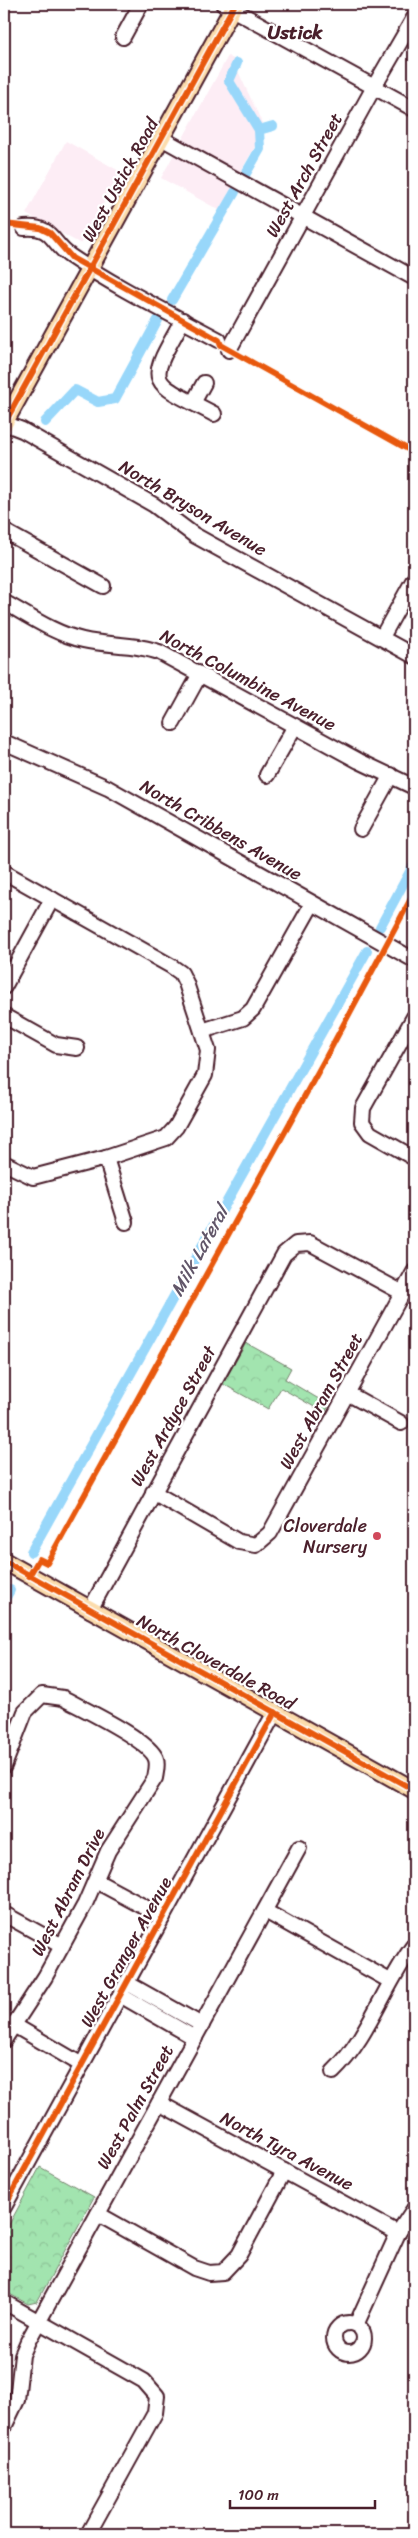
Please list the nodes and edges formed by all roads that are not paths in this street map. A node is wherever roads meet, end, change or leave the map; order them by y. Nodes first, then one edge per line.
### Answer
1 (142, 4) edge
2 (230, 5) edge
3 (414, 18) edge
4 (123, 37) dead end
5 (374, 86) junction
6 (414, 109) edge
7 (161, 138) junction
8 (303, 217) junction
9 (24, 228) dead end
10 (89, 268) junction
11 (414, 278) edge
12 (183, 320) junction
13 (219, 340) dead end
14 (229, 350) dead end
15 (204, 383) dead end
16 (193, 403) junction
17 (214, 414) dead end
18 (4, 423) edge
19 (4, 531) edge
20 (414, 579) edge
21 (103, 586) dead end
22 (4, 602) edge
23 (382, 637) junction
24 (414, 656) edge
25 (200, 674) junction
26 (173, 723) dead end
27 (295, 726) junction
28 (4, 742) edge
29 (391, 775) junction
30 (267, 776) dead end
31 (414, 787) edge
32 (361, 829) dead end
33 (4, 872) edge
34 (52, 899) junction
35 (312, 904) junction
36 (414, 960) edge
37 (4, 988) edge
38 (4, 1016) edge
39 (414, 1017) edge
40 (202, 1031) junction
41 (77, 1048) dead end
42 (106, 1158) junction
43 (414, 1158) edge
44 (4, 1163) edge
45 (126, 1222) dead end
46 (414, 1272) edge
47 (403, 1293) junction
48 (347, 1393) junction
49 (401, 1423) dead end
50 (153, 1492) junction
51 (4, 1561) edge
52 (90, 1610) junction
53 (275, 1712) junction
54 (4, 1766) edge
55 (414, 1790) edge
56 (299, 1848) dead end
57 (96, 1881) junction
58 (265, 1911) junction
59 (4, 1914) edge
60 (162, 1918) junction
61 (414, 1945) edge
62 (62, 1946) junction
63 (390, 1981) junction
64 (127, 1983) junction
65 (120, 1995) junction
66 (12, 2024) junction
67 (202, 2025) junction
68 (195, 2038) junction
69 (4, 2040) edge
70 (82, 2065) junction
71 (333, 2072) dead end
72 (159, 2103) junction
73 (284, 2171) junction
74 (4, 2207) edge
75 (414, 2209) edge
76 (98, 2214) junction
77 (398, 2232) junction
78 (4, 2302) edge
79 (39, 2322) junction
80 (356, 2325) dead end
81 (4, 2427) edge
82 (88, 2534) edge

1 - 4 street
2 - 5 street
2 - 7 main road, West Ustick Road
3 - 5 street, West Arch Street
5 - 6 street
5 - 8 street, West Arch Street
7 - 8 street
7 - 10 main road, West Ustick Road
8 - 11 street
8 - 14 street, West Arch Street
9 - 10 street
10 - 12 street
10 - 18 main road, West Ustick Road
12 - 13 street
12 - 16 street
15 - 16 street
16 - 17 street
18 - 23 street, North Bryson Avenue
19 - 21 street
20 - 23 street
22 - 25 street, North Columbine Avenue
23 - 24 street, North Bryson Avenue
25 - 26 street
25 - 27 street, North Columbine Avenue
27 - 29 street, North Columbine Avenue
27 - 30 street
28 - 35 street, North Cribbens Avenue
29 - 31 street, North Columbine Avenue
29 - 32 street
33 - 34 street
34 - 37 street
34 - 40 street
35 - 36 street, North Cribbens Avenue
35 - 40 street
38 - 41 street
39 - 43 street
40 - 42 street
42 - 44 street
42 - 45 street
46 - 47 street, West Abram Street
47 - 48 street, West Abram Street
47 - 50 street, West Ardyce Street
48 - 49 street
48 - 50 street, West Abram Street
50 - 52 street, West Ardyce Street
51 - 52 main road, North Cloverdale Road
52 - 53 main road, North Cloverdale Road
53 - 55 main road, North Cloverdale Road
53 - 60 street, West Granger Avenue
54 - 57 street, West Abram Drive
56 - 58 street, West Palm Street
57 - 60 street
57 - 62 street, West Abram Drive
58 - 63 street
58 - 67 street, West Palm Street
59 - 62 street
60 - 64 street, West Granger Avenue
61 - 63 street
62 - 66 street, West Abram Drive
63 - 71 street
64 - 65 street, West Granger Avenue
64 - 67 street
65 - 68 street
65 - 70 street, West Granger Avenue
66 - 69 street, West Abram Drive
66 - 70 street
67 - 68 street, West Palm Street
68 - 72 street, West Palm Street
70 - 74 street, West Granger Avenue
72 - 73 street, North Tyra Avenue
72 - 76 street, West Palm Street
73 - 76 street
73 - 77 street, North Tyra Avenue
75 - 77 street
76 - 79 street, West Palm Street
77 - 80 street
78 - 79 street
79 - 81 street, West Palm Street
79 - 82 street

